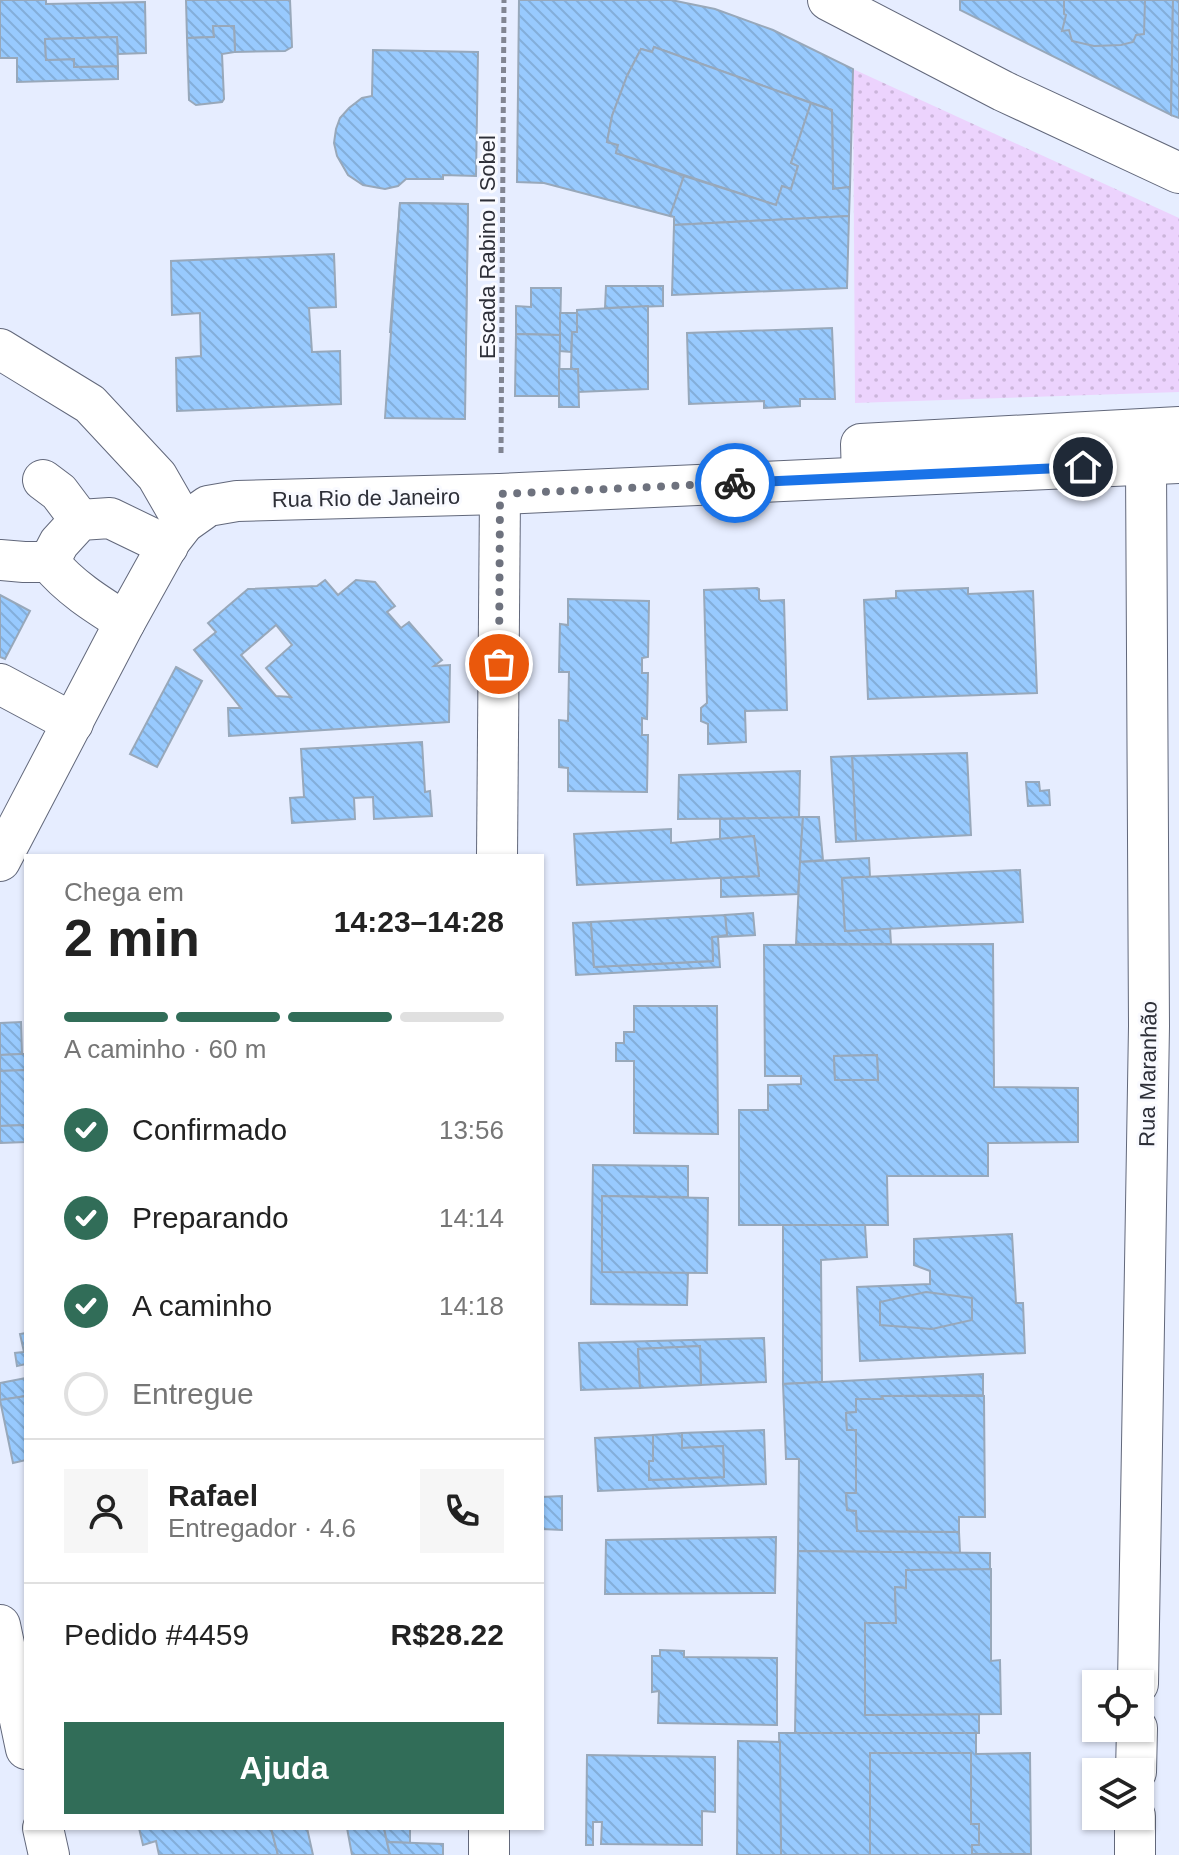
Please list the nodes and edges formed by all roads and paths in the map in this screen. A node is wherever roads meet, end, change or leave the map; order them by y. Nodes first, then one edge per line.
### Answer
1 (504, 0) edge
2 (828, 0) edge
3 (1179, 173) edge
4 (0, 349) edge
5 (1179, 427) edge
6 (1162, 464) edge
7 (862, 477) junction
8 (43, 480) dead end
9 (500, 494) junction
10 (80, 520) junction
11 (176, 534) junction
12 (0, 560) edge
13 (49, 562) junction
14 (125, 622) junction
15 (0, 684) edge
16 (73, 723) junction
17 (497, 854) edge
18 (0, 861) edge
19 (24, 1606) edge
20 (0, 1612) edge
21 (0, 1625) edge
22 (1138, 1670) edge
23 (6, 1686) edge
24 (24, 1743) edge
25 (43, 1830) edge
26 (489, 1830) edge
27 (1135, 1830) edge
28 (49, 1855) edge
29 (489, 1855) edge
30 (1135, 1855) edge

1 - 9 path, Escada Rabino I Sobel
2 - 3 street
4 - 11 street
5 - 7 street
6 - 7 street, Rua Rio de Janeiro
6 - 22 street, Rua Maranhão
7 - 9 street, Rua Rio de Janeiro
8 - 10 street
9 - 11 street, Rua Rio de Janeiro
9 - 17 street
10 - 11 street
10 - 13 street
11 - 14 street
12 - 13 street
13 - 14 street
14 - 16 street
15 - 16 street
16 - 18 street
19 - 20 street
21 - 23 street
23 - 24 street
25 - 28 street
26 - 29 street
27 - 30 street

